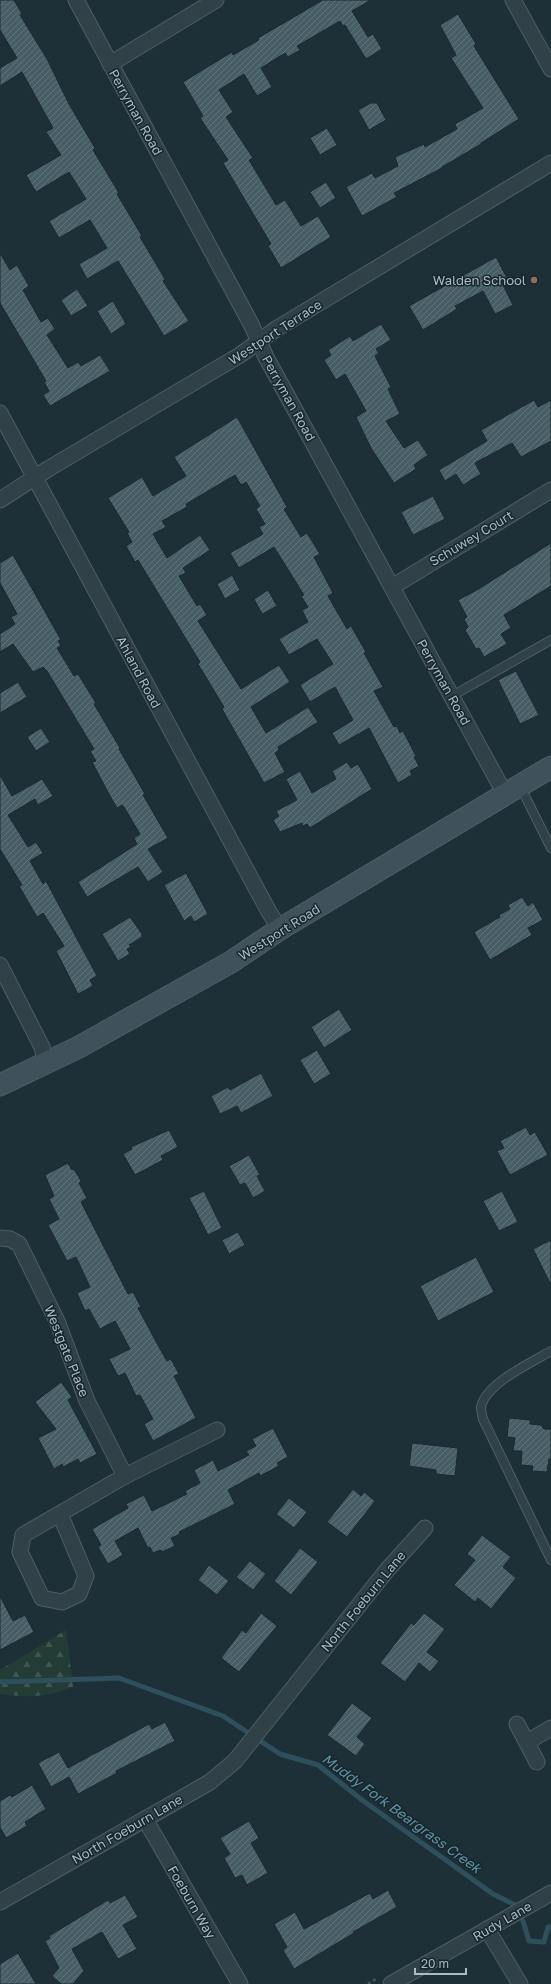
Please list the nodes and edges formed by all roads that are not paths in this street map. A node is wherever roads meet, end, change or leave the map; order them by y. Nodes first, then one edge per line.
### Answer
1 (76, 0) edge
2 (216, 0) edge
3 (514, 0) edge
4 (110, 64) junction
5 (551, 69) edge
6 (551, 163) edge
7 (259, 341) junction
8 (0, 413) edge
9 (35, 477) junction
10 (551, 490) edge
11 (0, 500) edge
12 (392, 587) junction
13 (551, 640) edge
14 (452, 696) junction
15 (551, 767) edge
16 (512, 790) junction
17 (551, 848) edge
18 (280, 929) junction
19 (0, 965) edge
20 (46, 1064) junction
21 (0, 1086) edge
22 (0, 1238) edge
23 (551, 1351) edge
24 (217, 1430) dead end
25 (125, 1476) junction
26 (60, 1514) junction
27 (425, 1528) dead end
28 (551, 1560) edge
29 (517, 1724) dead end
30 (551, 1728) edge
31 (527, 1742) junction
32 (537, 1762) dead end
33 (145, 1819) junction
34 (551, 1893) edge
35 (0, 1902) edge
36 (487, 1929) junction
37 (240, 1984) edge
38 (391, 1984) edge
39 (520, 1984) edge

1 - 4 street, Perryman Road
2 - 4 street
3 - 5 street
4 - 7 street, Perryman Road
6 - 7 street, Westport Terrace
7 - 9 street, Westport Terrace
7 - 12 street, Perryman Road
8 - 9 street, Ahland Road
9 - 11 street, Westport Terrace
9 - 18 street, Ahland Road
10 - 12 street, Schuwey Court
12 - 14 street, Perryman Road
13 - 14 lane
14 - 16 street, Perryman Road
15 - 16 main road, Westport Road
16 - 17 lane
16 - 18 main road, Westport Road
18 - 20 main road, Westport Road
19 - 20 street
20 - 21 main road, Westport Road
22 - 25 street, Westgate Place
23 - 28 lane
24 - 25 street
25 - 26 street
26 - 26 street
27 - 33 street, North Foeburn Lane
29 - 31 street
30 - 31 street
31 - 32 street
33 - 35 street, North Foeburn Lane
33 - 37 street, Foeburn Way
34 - 36 street, Rudy Lane
36 - 38 street, Rudy Lane
36 - 39 street

